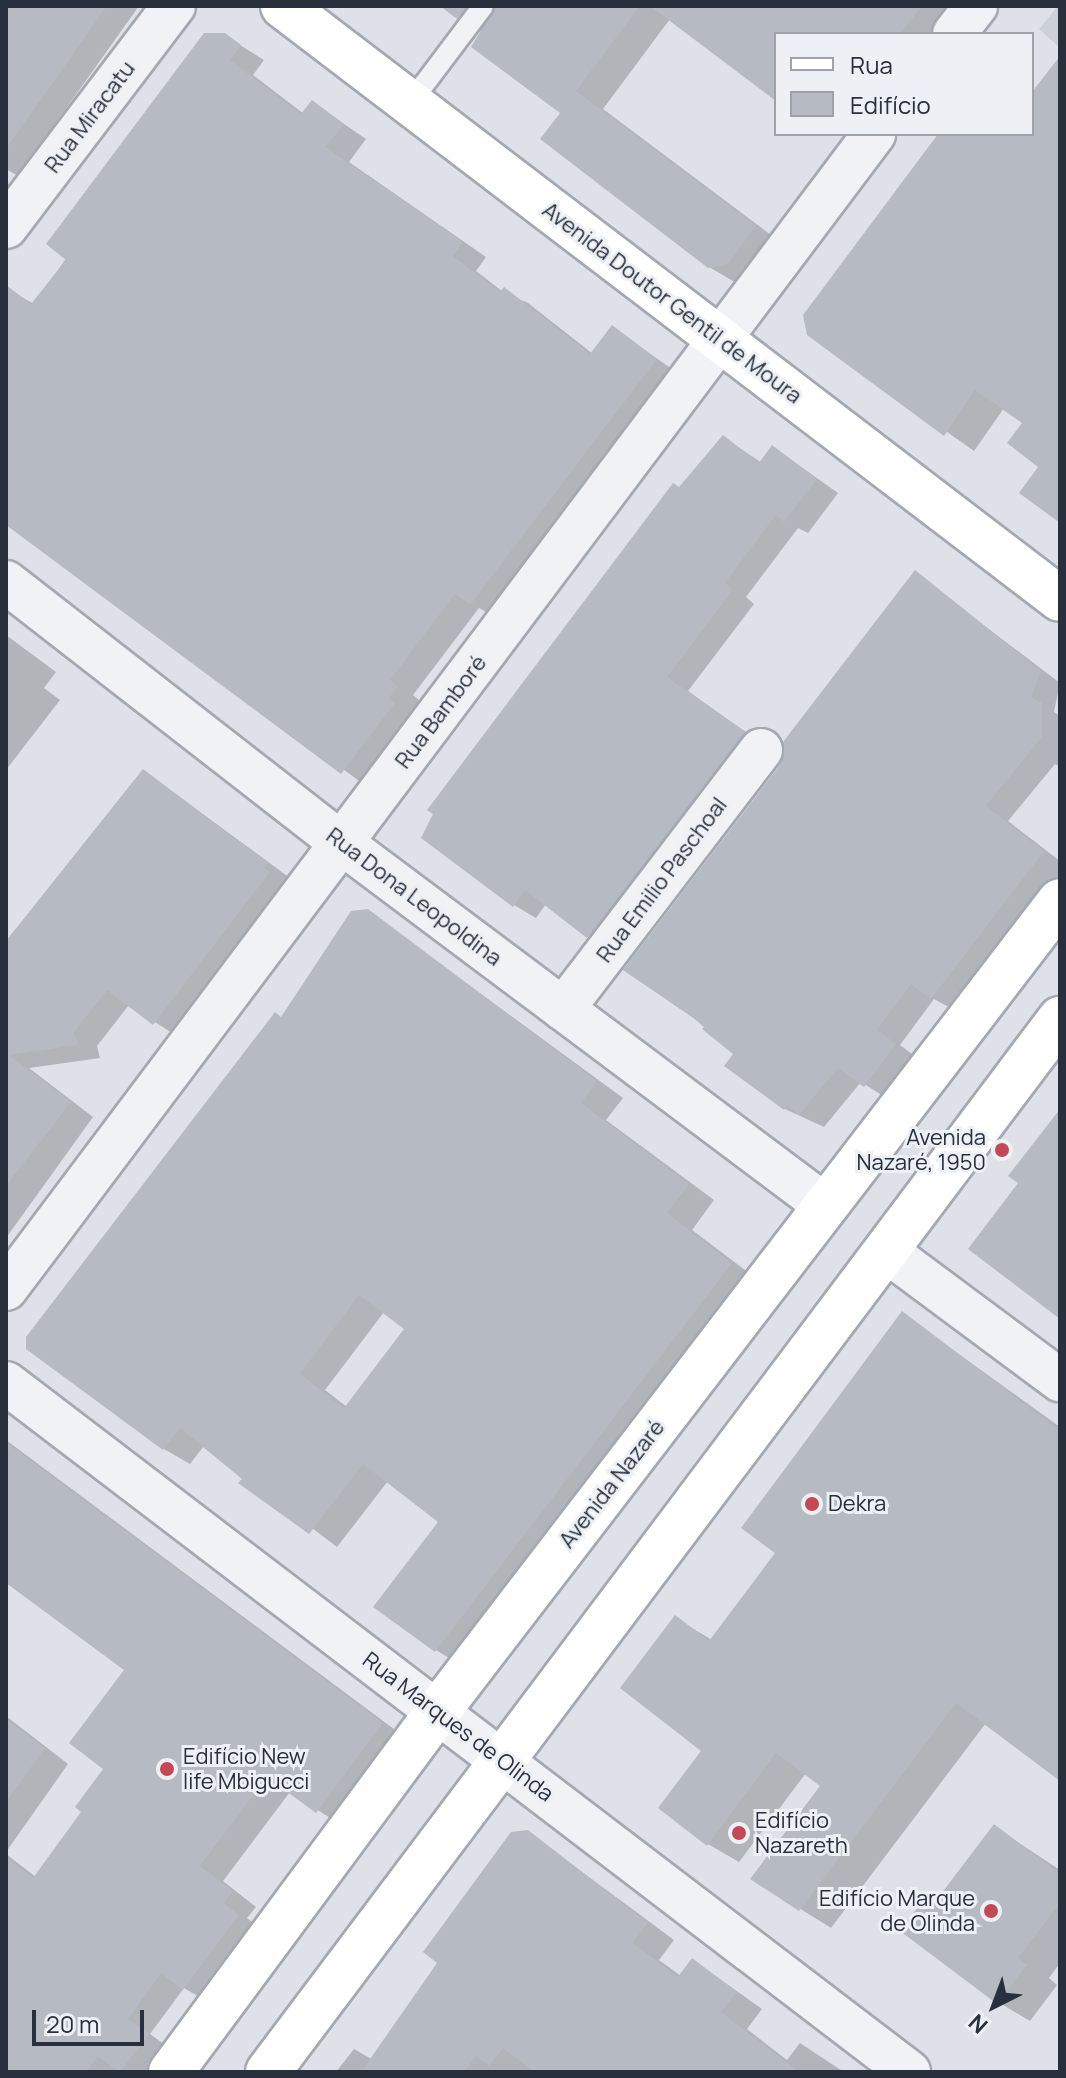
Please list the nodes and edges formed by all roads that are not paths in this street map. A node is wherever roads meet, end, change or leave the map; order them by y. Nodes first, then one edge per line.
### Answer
1 (174, 6) edge
2 (283, 6) edge
3 (483, 6) edge
4 (976, 6) edge
5 (956, 32) edge
6 (410, 103) junction
7 (872, 136) edge
8 (6, 227) edge
9 (719, 339) junction
10 (6, 582) edge
11 (1060, 599) edge
12 (761, 750) dead end
13 (343, 844) junction
14 (1060, 901) edge
15 (563, 1009) junction
16 (1060, 1019) edge
17 (826, 1206) junction
18 (886, 1251) junction
19 (6, 1289) edge
20 (1060, 1380) edge
21 (6, 1383) edge
22 (438, 1711) junction
23 (503, 1761) junction
24 (171, 2072) edge
25 (268, 2072) edge
26 (909, 2072) edge

1 - 8 street, Rua Miracatu
2 - 6 main road, Avenida Doutor Gentil de Moura
3 - 6 lane
4 - 5 street
6 - 9 main road, Avenida Doutor Gentil de Moura
7 - 9 street, Rua Bamboré
9 - 11 main road, Avenida Doutor Gentil de Moura
9 - 13 street, Rua Bamboré
10 - 13 street, Rua Dona Leopoldina
12 - 15 street, Rua Emilio Paschoal
13 - 15 street, Rua Dona Leopoldina
13 - 19 street, Rua Bamboré
14 - 17 main road, Avenida Nazaré
15 - 17 street, Rua Dona Leopoldina
16 - 18 main road
17 - 22 main road, Avenida Nazaré
18 - 20 street
18 - 23 main road
21 - 22 street, Rua Marques de Olinda
22 - 23 street, Rua Marques de Olinda
22 - 24 main road, Avenida Nazaré
23 - 25 main road
23 - 26 street, Rua Marques de Olinda

